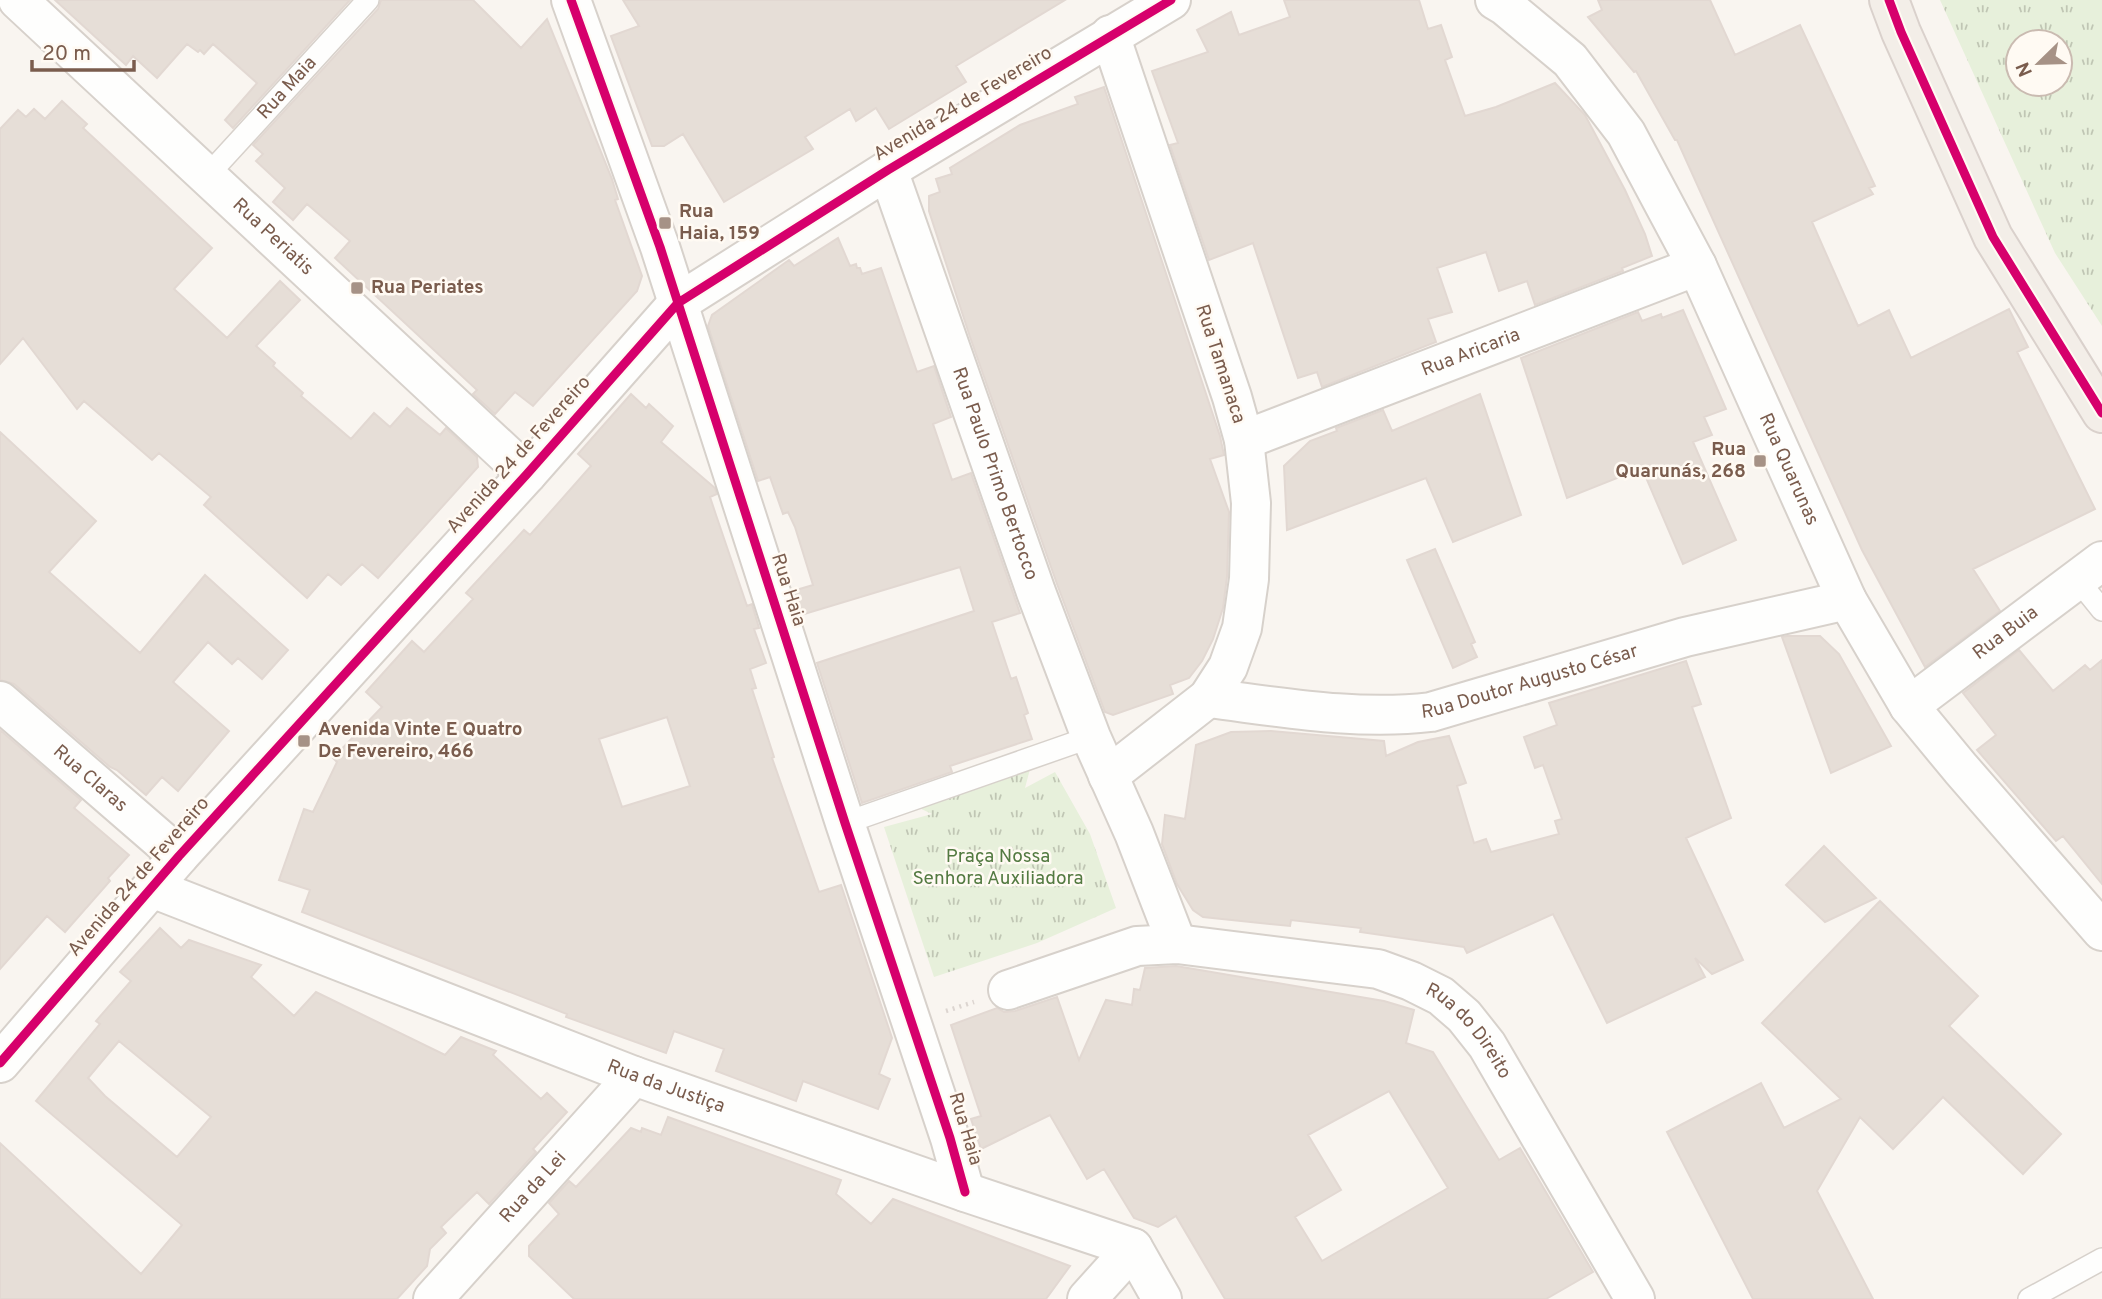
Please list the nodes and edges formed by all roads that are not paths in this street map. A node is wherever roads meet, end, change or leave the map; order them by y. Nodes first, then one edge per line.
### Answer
1 (18, 0) edge
2 (368, 0) edge
3 (1171, 0) edge
4 (1495, 0) edge
5 (1889, 0) edge
6 (577, 3) edge
7 (1111, 35) junction
8 (888, 170) junction
9 (207, 176) junction
10 (1697, 266) junction
11 (678, 303) junction
12 (2102, 413) edge
13 (1244, 440) junction
14 (527, 474) junction
15 (2090, 570) edge
16 (1847, 600) junction
17 (2102, 610) edge
18 (1208, 698) junction
19 (0, 701) edge
20 (1909, 706) junction
21 (1091, 737) junction
22 (1108, 776) junction
23 (845, 823) junction
24 (179, 856) junction
25 (152, 888) junction
26 (2102, 931) edge
27 (1177, 944) junction
28 (1008, 990) road end
29 (0, 1063) edge
30 (634, 1076) junction
31 (965, 1192) junction
32 (1133, 1248) junction
33 (2102, 1259) edge
34 (433, 1299) edge
35 (1087, 1299) edge
36 (1162, 1299) edge
37 (1635, 1299) edge
38 (2028, 1299) edge

1 - 9 street, Rua Periatis
2 - 9 lane, Rua Maia
3 - 7 street, Avenida 24 de Fevereiro
4 - 10 street, Rua Quarunas
5 - 12 main road
6 - 11 street, Rua Haia
7 - 8 street, Avenida 24 de Fevereiro
7 - 13 street, Rua Tamanaca
8 - 11 street, Avenida 24 de Fevereiro
8 - 21 street, Rua Paulo Primo Bertocco
9 - 14 street, Rua Periatis
10 - 13 street, Rua Aricaria
10 - 16 street, Rua Quarunas
11 - 14 street, Avenida 24 de Fevereiro
11 - 23 street, Rua Haia
13 - 18 street, Rua Tamanaca
14 - 24 street, Avenida 24 de Fevereiro
15 - 17 lane
15 - 20 street, Rua Buia
16 - 18 street, Rua Doutor Augusto César
16 - 20 street, Rua Quarunas
18 - 22 street
19 - 24 street, Rua Claras
20 - 26 street, Rua Quarunas
21 - 22 street, Rua Paulo Primo Bertocco
21 - 23 lane
22 - 27 street
23 - 31 street, Rua Haia
24 - 25 street, Avenida 24 de Fevereiro
25 - 29 street, Avenida 24 de Fevereiro
25 - 30 street, Rua da Justiça
27 - 28 street
27 - 37 street, Rua do Direito
30 - 31 street, Rua da Justiça
30 - 34 street, Rua da Lei
31 - 32 street, Rua da Justiça
32 - 35 street
32 - 36 street
33 - 38 lane

